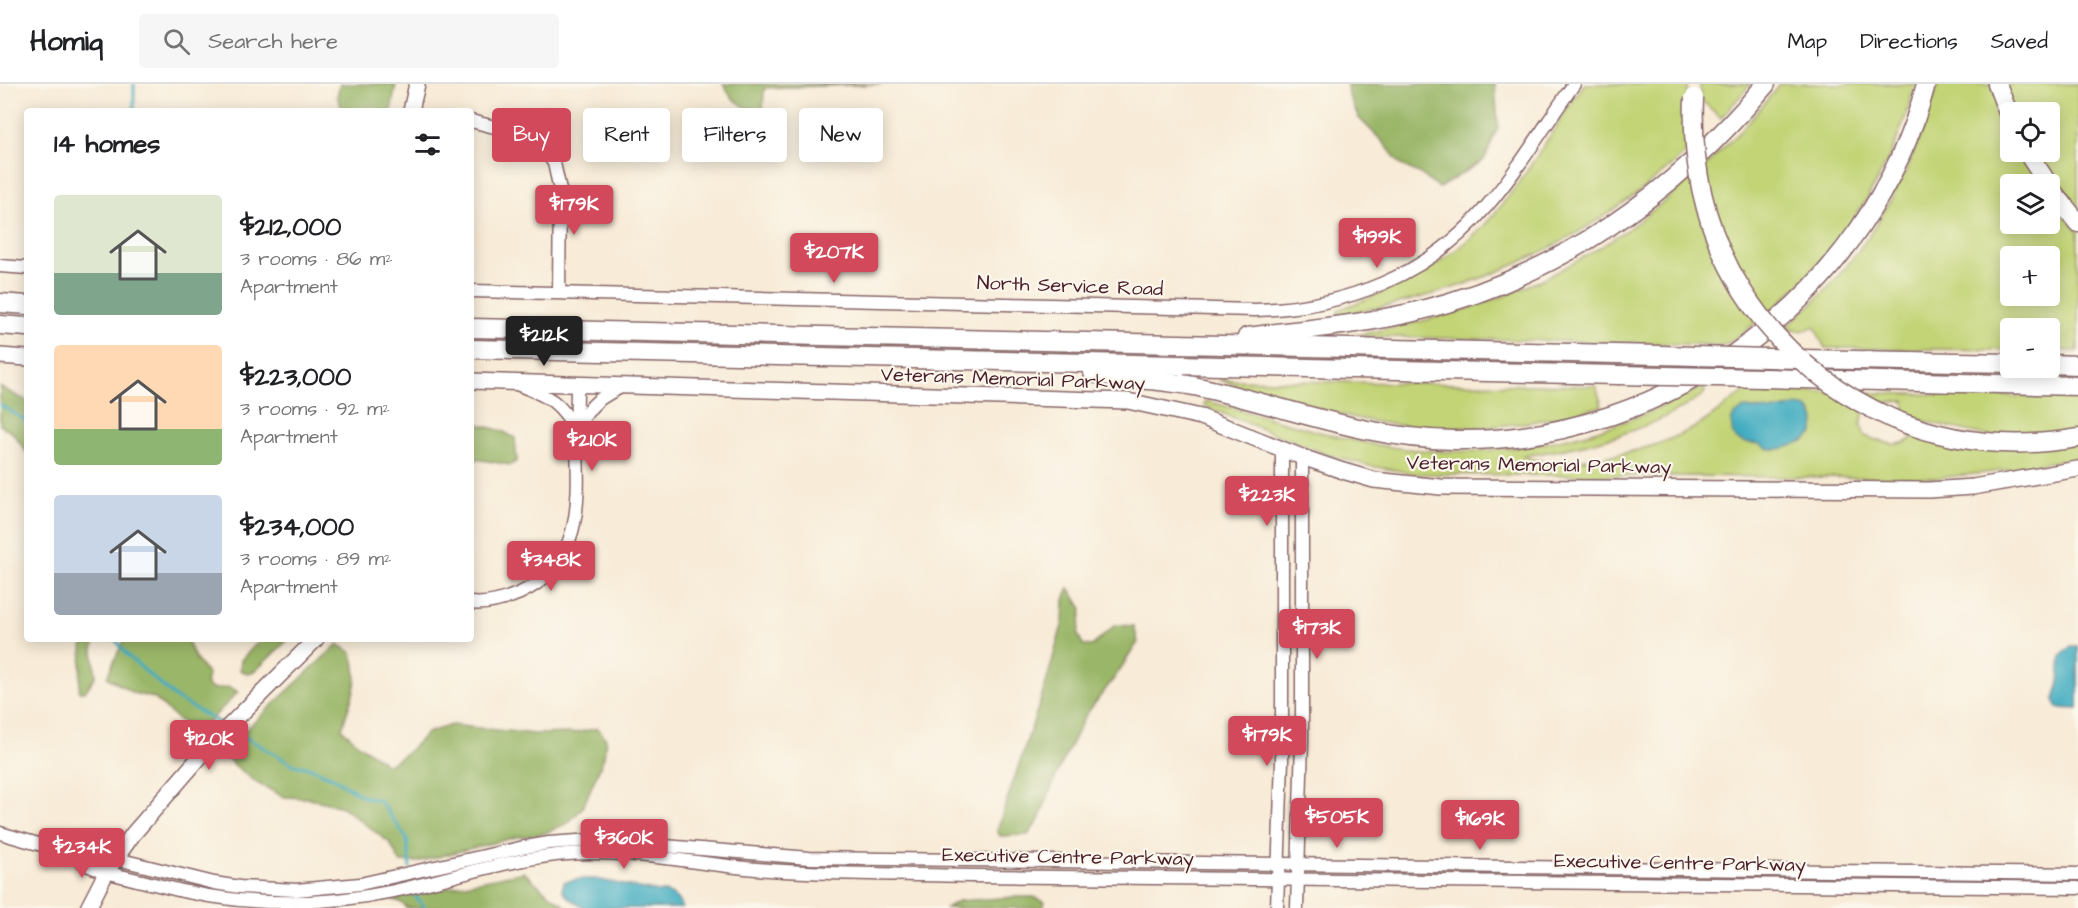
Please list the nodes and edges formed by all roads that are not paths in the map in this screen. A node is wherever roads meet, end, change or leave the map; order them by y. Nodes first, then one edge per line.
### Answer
1 (417, 84) edge
2 (1574, 84) edge
3 (1766, 84) edge
4 (1926, 84) edge
5 (1997, 84) edge
6 (1695, 91) edge
7 (2004, 102) edge
8 (414, 108) edge
9 (474, 122) edge
10 (2060, 201) edge
11 (2078, 223) edge
12 (0, 266) edge
13 (24, 268) edge
14 (474, 291) edge
15 (559, 292) junction
16 (0, 303) edge
17 (24, 305) edge
18 (0, 325) edge
19 (24, 327) edge
20 (474, 328) edge
21 (1188, 344) junction
22 (474, 349) edge
23 (0, 356) edge
24 (24, 358) edge
25 (2000, 363) edge
26 (1053, 364) junction
27 (2060, 364) edge
28 (2078, 365) edge
29 (474, 381) edge
30 (511, 382) junction
31 (577, 384) junction
32 (623, 386) junction
33 (2078, 386) edge
34 (576, 431) junction
35 (2078, 438) edge
36 (1281, 449) junction
37 (1302, 457) junction
38 (2078, 469) edge
39 (474, 603) edge
40 (313, 642) edge
41 (0, 833) edge
42 (1280, 863) junction
43 (1299, 863) junction
44 (112, 864) junction
45 (437, 874) junction
46 (2078, 874) edge
47 (1279, 879) junction
48 (1299, 879) junction
49 (2078, 888) edge
50 (88, 908) edge
51 (1277, 908) edge
52 (1297, 908) edge

1 - 8 main road
2 - 15 street, North Service Road
3 - 21 highway
4 - 26 highway
5 - 7 highway
6 - 35 highway, bridge
9 - 15 street
10 - 11 highway
12 - 13 street
14 - 15 street, North Service Road
16 - 17 highway
18 - 19 highway
20 - 21 highway
21 - 25 highway, bridge
22 - 26 highway
23 - 24 main road
26 - 33 highway, bridge
27 - 28 highway
29 - 30 main road, Veterans Memorial Parkway
30 - 31 main road, Veterans Memorial Parkway
30 - 34 street
31 - 32 main road, Veterans Memorial Parkway
31 - 34 street
32 - 34 street
32 - 36 main road, Veterans Memorial Parkway
34 - 39 street
36 - 37 main road, Veterans Memorial Parkway
36 - 42 street
37 - 38 main road, Veterans Memorial Parkway
37 - 43 street
40 - 44 main road
41 - 44 street, Executive Centre Parkway
42 - 43 street, Executive Centre Parkway
42 - 45 street, Executive Centre Parkway
42 - 47 street
43 - 46 street, Executive Centre Parkway
43 - 48 street
44 - 45 street, Executive Centre Parkway
44 - 45 street, Executive Centre Parkway
44 - 50 main road
45 - 47 street, Executive Centre Parkway
47 - 48 street, Executive Centre Parkway
47 - 51 street
48 - 49 street, Executive Centre Parkway
48 - 52 street

